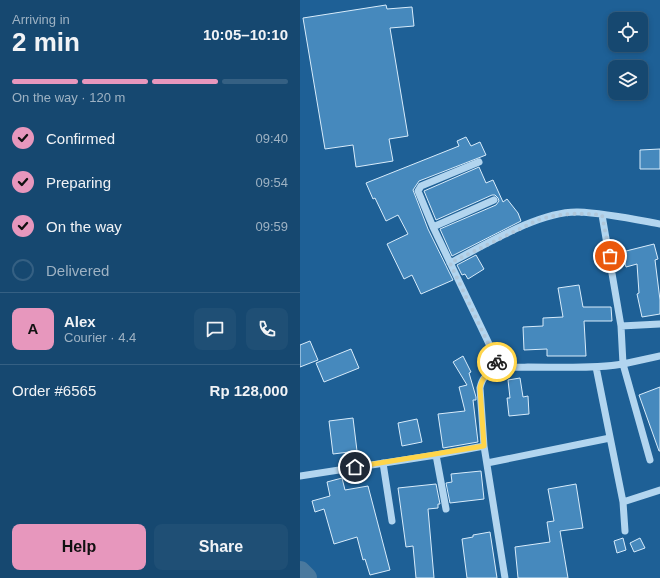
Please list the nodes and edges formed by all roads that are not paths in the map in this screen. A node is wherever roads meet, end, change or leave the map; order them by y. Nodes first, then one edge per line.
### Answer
1 (479, 162) dead end
2 (494, 200) dead end
3 (602, 215) junction
4 (660, 224) edge
5 (433, 227) junction
6 (450, 263) junction
7 (660, 324) edge
8 (621, 326) junction
9 (660, 356) edge
10 (623, 364) junction
11 (596, 367) junction
12 (499, 368) junction
13 (610, 438) junction
14 (484, 446) junction
15 (436, 455) junction
16 (650, 460) dead end
17 (383, 463) junction
18 (487, 463) junction
19 (300, 476) edge
20 (660, 490) edge
21 (624, 502) junction
22 (446, 509) dead end
23 (392, 521) dead end
24 (625, 532) dead end
25 (505, 578) edge

1 - 5 street
2 - 5 street
3 - 4 street
3 - 6 street
3 - 8 street
5 - 6 street
6 - 12 street
7 - 8 street
8 - 10 street
9 - 10 street
10 - 11 street
10 - 16 street
11 - 12 street
11 - 13 street
12 - 14 street
13 - 18 street
13 - 21 street
14 - 15 street
14 - 18 street
15 - 17 street
15 - 22 street
17 - 19 street
17 - 23 street
18 - 25 street
20 - 21 street
21 - 24 street

